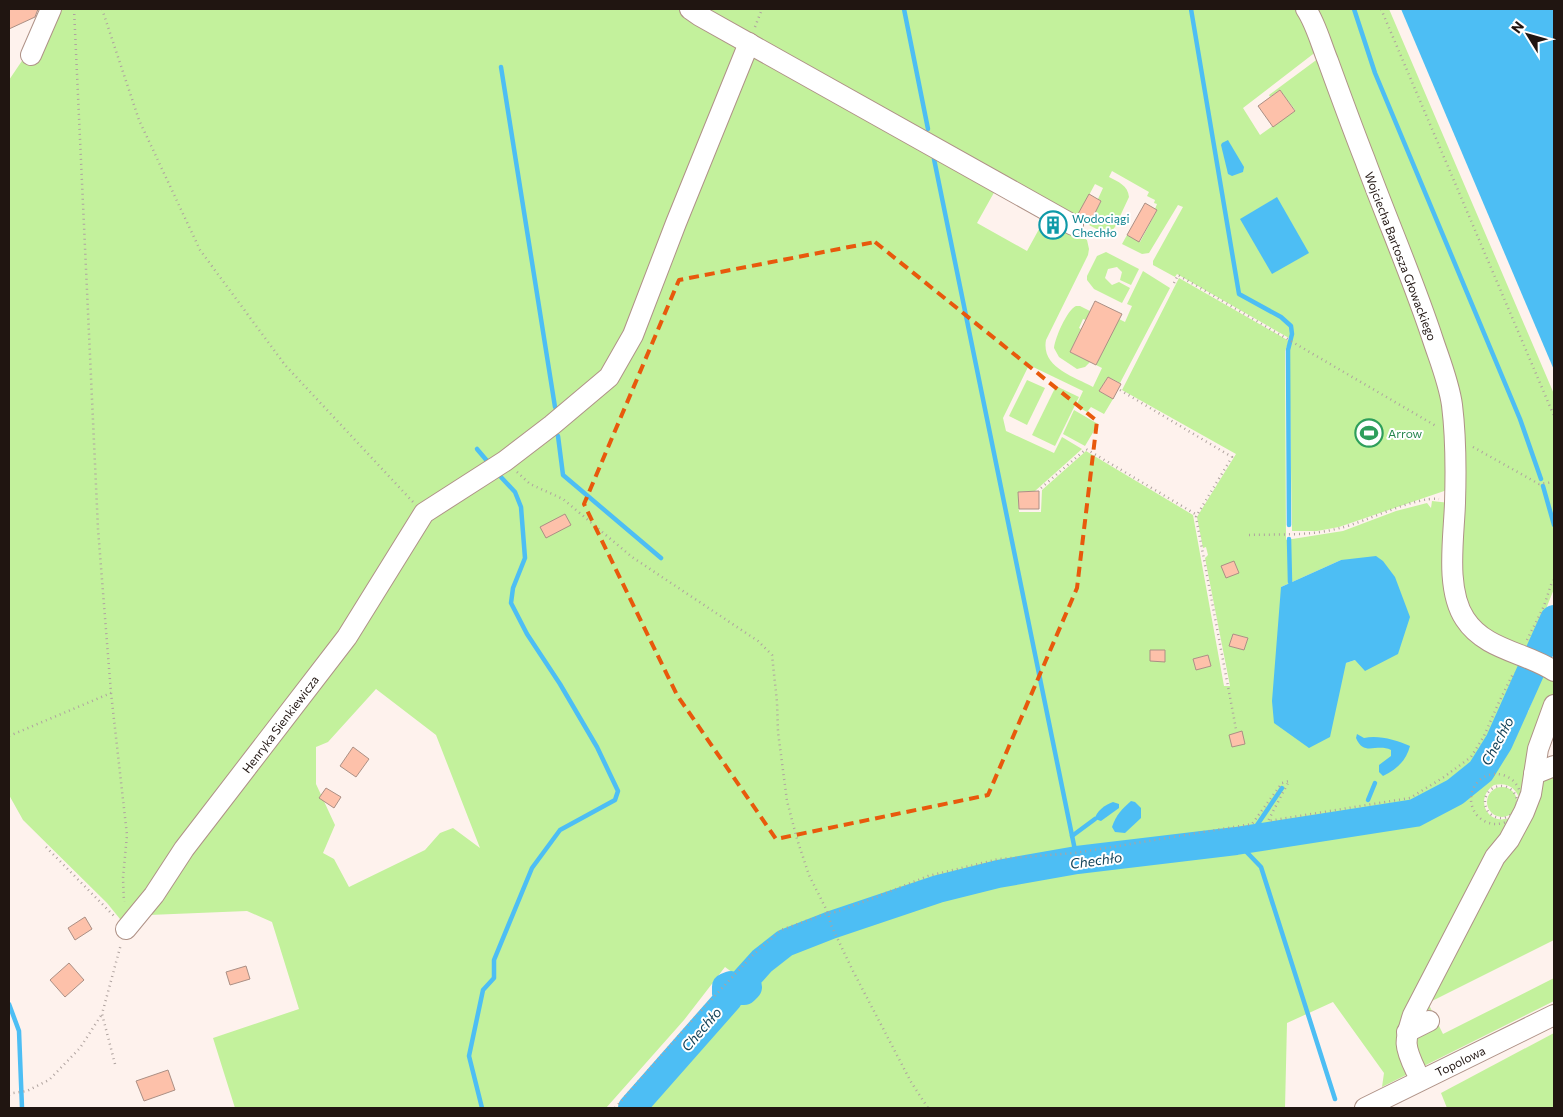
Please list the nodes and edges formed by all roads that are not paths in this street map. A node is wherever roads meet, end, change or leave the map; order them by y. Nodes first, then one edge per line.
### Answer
1 (51, 9) edge
2 (690, 9) edge
3 (1306, 9) edge
4 (749, 43) junction
5 (31, 55) dead end
6 (1073, 225) dead end
7 (1549, 668) edge
8 (1554, 705) edge
9 (1554, 766) edge
10 (1534, 774) junction
11 (126, 929) road end
12 (1554, 1015) edge
13 (1429, 1021) dead end
14 (1407, 1032) junction
15 (1416, 1071) dead end
16 (1365, 1108) edge

1 - 5 street
2 - 4 street
3 - 7 street, Wojciecha Bartosza Głowackiego
4 - 6 street
4 - 11 street, Henryka Sienkiewicza
8 - 10 street
9 - 10 street
10 - 14 street
12 - 16 street, Topolowa
13 - 14 street
14 - 15 street

